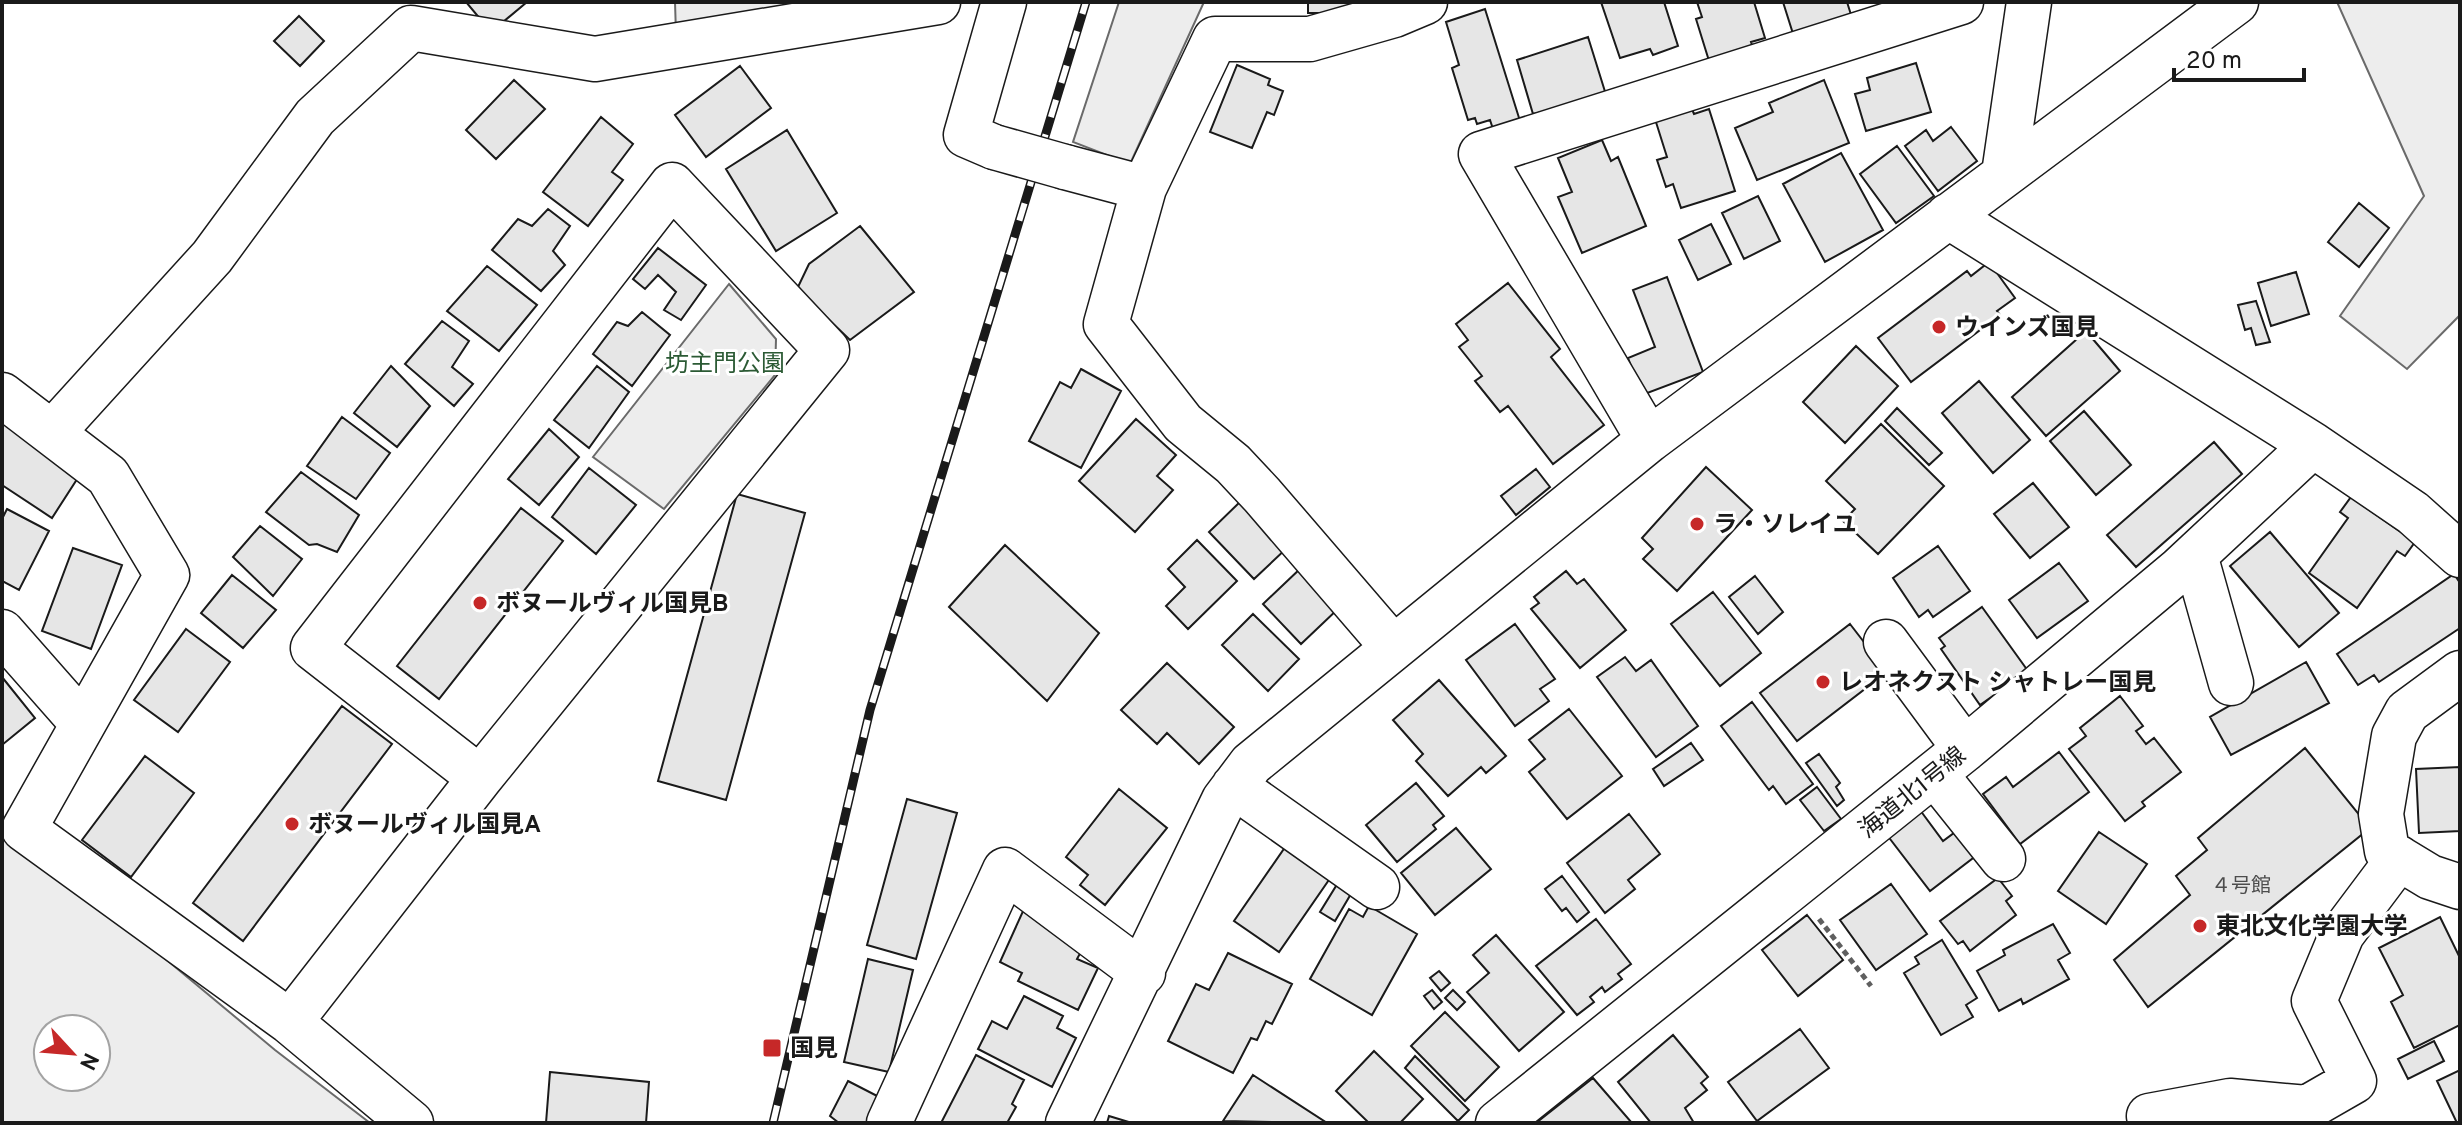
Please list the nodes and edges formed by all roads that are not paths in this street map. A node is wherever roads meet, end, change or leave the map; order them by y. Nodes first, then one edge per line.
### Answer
1 (938, 2) edge
2 (1004, 2) edge
3 (1425, 2) edge
4 (1961, 2) edge
5 (2029, 2) edge
6 (2236, 2) edge
7 (1880, 14) edge
8 (2004, 174) junction
9 (1144, 188) junction
10 (1948, 216) junction
11 (2, 395) edge
12 (52, 433) junction
13 (1649, 440) junction
14 (2313, 445) junction
15 (2195, 555) junction
16 (2460, 555) edge
17 (2, 632) edge
18 (1886, 642) dead end
19 (1392, 646) junction
20 (2460, 673) edge
21 (2231, 683) dead end
22 (83, 724) junction
23 (1950, 761) junction
24 (480, 778) junction
25 (1234, 786) junction
26 (2399, 858) junction
27 (2003, 859) dead end
28 (1377, 887) dead end
29 (2460, 887) edge
30 (1143, 973) junction
31 (290, 1022) junction
32 (2149, 1116) dead end
33 (411, 1123) edge
34 (889, 1123) edge
35 (1068, 1123) edge
36 (1498, 1123) edge

1 - 12 street
2 - 9 street, bridge
3 - 9 street
4 - 7 street
5 - 8 street
6 - 8 street
7 - 13 street
8 - 10 street
9 - 19 street
10 - 13 street
10 - 14 street
11 - 12 street
12 - 22 street
13 - 19 street
14 - 15 street, 海道北1号線
14 - 16 street
15 - 21 street
15 - 23 street, 海道北1号線
17 - 22 street
18 - 23 street
19 - 25 street
20 - 26 street
22 - 31 street
23 - 27 street
23 - 36 street, 海道北1号線
24 - 24 street
24 - 31 street
25 - 28 street
25 - 30 street
26 - 29 street
26 - 32 street
30 - 34 street
30 - 35 street
31 - 33 street

